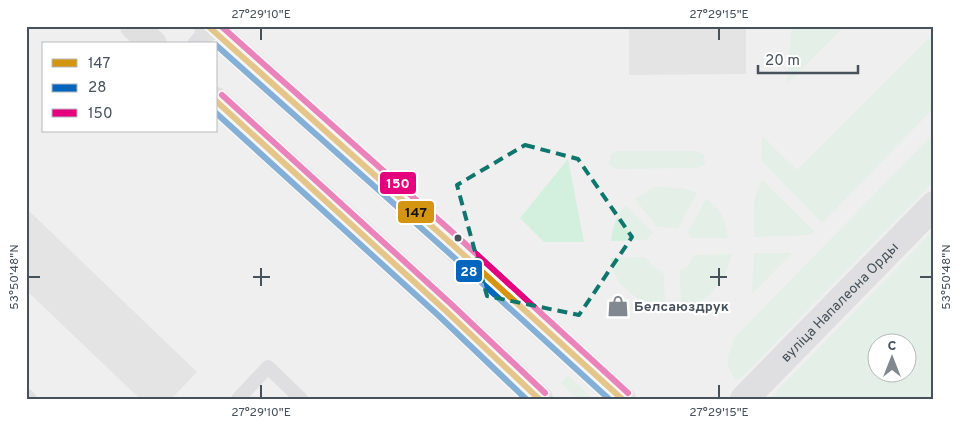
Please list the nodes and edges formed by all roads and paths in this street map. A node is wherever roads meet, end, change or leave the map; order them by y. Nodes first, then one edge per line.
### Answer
1 (134, 26) edge
2 (205, 31) edge
3 (151, 42) edge
4 (218, 42) edge
5 (218, 42) edge
6 (218, 103) edge
7 (934, 205) edge
8 (26, 395) edge
9 (30, 399) edge
10 (238, 399) edge
11 (301, 399) edge
12 (539, 399) edge
13 (622, 399) edge
14 (744, 399) edge

1 - 3 main road
2 - 5 main road
4 - 13 main road
6 - 12 main road
7 - 14 street, вуліца Напалеона Орды
8 - 9 lane
10 - 11 lane

